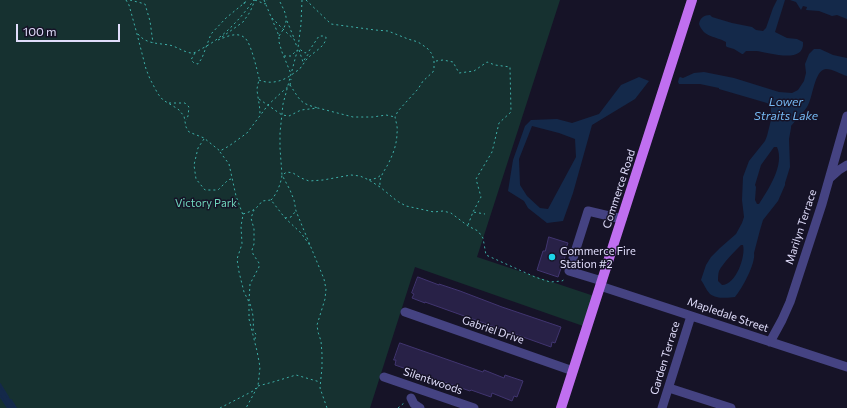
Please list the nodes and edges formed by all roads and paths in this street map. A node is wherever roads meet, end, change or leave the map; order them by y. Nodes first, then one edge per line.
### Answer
1 (126, 0) edge
2 (130, 0) edge
3 (245, 0) edge
4 (248, 0) edge
5 (255, 0) edge
6 (264, 0) edge
7 (267, 0) edge
8 (279, 0) edge
9 (302, 0) edge
10 (306, 0) edge
11 (692, 0) edge
12 (259, 1) junction
13 (252, 3) junction
14 (254, 3) junction
15 (243, 4) junction
16 (265, 4) junction
17 (272, 18) junction
18 (287, 20) junction
19 (284, 29) junction
20 (137, 34) junction
21 (278, 36) junction
22 (294, 39) junction
23 (217, 40) junction
24 (153, 43) junction
25 (207, 46) junction
26 (298, 48) junction
27 (309, 51) junction
28 (195, 53) junction
29 (284, 56) junction
30 (434, 61) junction
31 (303, 63) junction
32 (292, 70) junction
33 (296, 72) junction
34 (291, 75) junction
35 (259, 80) junction
36 (290, 86) junction
37 (287, 88) junction
38 (259, 99) junction
39 (169, 103) junction
40 (268, 105) junction
41 (318, 108) junction
42 (282, 115) junction
43 (260, 116) junction
44 (847, 116) edge
45 (395, 117) junction
46 (186, 121) junction
47 (204, 138) junction
48 (838, 147) junction
49 (220, 151) junction
50 (847, 151) edge
51 (847, 165) edge
52 (282, 175) junction
53 (381, 175) junction
54 (232, 179) junction
55 (830, 179) junction
56 (369, 180) junction
57 (380, 187) junction
58 (271, 200) junction
59 (254, 210) junction
60 (296, 211) junction
61 (473, 212) junction
62 (243, 214) junction
63 (485, 214) dead end
64 (285, 218) junction
65 (622, 219) junction
66 (468, 226) junction
67 (312, 249) junction
68 (574, 272) junction
69 (601, 284) junction
70 (249, 302) junction
71 (405, 312) dead end
72 (691, 316) junction
73 (254, 340) junction
74 (770, 342) junction
75 (847, 367) edge
76 (573, 371) junction
77 (384, 377) dead end
78 (320, 382) junction
79 (258, 386) junction
80 (669, 388) junction
81 (411, 398) dead end
82 (220, 408) edge
83 (246, 408) edge
84 (327, 408) edge
85 (420, 408) edge
86 (474, 408) edge
87 (561, 408) edge
88 (662, 408) edge
89 (731, 408) edge

1 - 20 path
2 - 24 path
3 - 15 path
4 - 15 path
5 - 12 path
5 - 13 path
5 - 14 path
6 - 16 path
7 - 16 path
8 - 18 path
9 - 26 path
10 - 30 path
11 - 65 main road, Commerce Road
12 - 14 path
12 - 16 path
13 - 14 path
13 - 23 path
14 - 23 path
15 - 25 path
16 - 17 path
17 - 19 path
17 - 21 path
18 - 19 path
18 - 22 path
19 - 21 path
19 - 22 path
20 - 24 path
20 - 39 path
21 - 29 path
22 - 26 path
23 - 25 path
23 - 35 path
24 - 28 path
25 - 28 path
25 - 28 path
26 - 27 path
26 - 29 path
26 - 31 path
26 - 32 path
27 - 31 path
27 - 31 path
29 - 34 path
30 - 45 path
30 - 61 path
31 - 33 path
32 - 33 path
32 - 34 path
33 - 34 path
34 - 35 path
34 - 36 path
34 - 37 path
35 - 38 path
36 - 37 path
36 - 41 path
37 - 40 path
37 - 42 path
38 - 40 path
38 - 43 path
39 - 46 path
39 - 46 path
40 - 42 path
40 - 43 path
41 - 42 path
41 - 45 path
42 - 52 path
43 - 49 path
44 - 48 street, Marilyn Terrace
45 - 53 path
46 - 47 path
47 - 49 path
47 - 54 path
48 - 50 street
48 - 55 street, Marilyn Terrace
49 - 54 path
51 - 55 street
52 - 56 path
52 - 58 path
52 - 60 path
53 - 56 path
53 - 57 path
54 - 62 path
55 - 74 street, Marilyn Terrace
56 - 57 path
57 - 66 path
58 - 59 path
58 - 64 path
59 - 62 path
59 - 70 path
60 - 64 path
60 - 67 path
61 - 63 path
61 - 66 path
62 - 70 path
64 - 67 path
65 - 68 street
65 - 69 main road, Commerce Road
66 - 68 path
67 - 78 path
68 - 69 street, Mapledale Street
69 - 72 street, Mapledale Street
69 - 76 main road, Commerce Road
70 - 73 path
70 - 73 path
71 - 76 street, Gabriel Drive
72 - 74 street, Mapledale Street
72 - 80 street, Garden Terrace
73 - 79 path
74 - 75 street, Mapledale Street
76 - 87 main road, Commerce Road
77 - 86 street, Silentwoods
78 - 79 path
78 - 84 path
79 - 82 path
79 - 83 path
80 - 88 street, Garden Terrace
80 - 89 street
81 - 85 street

